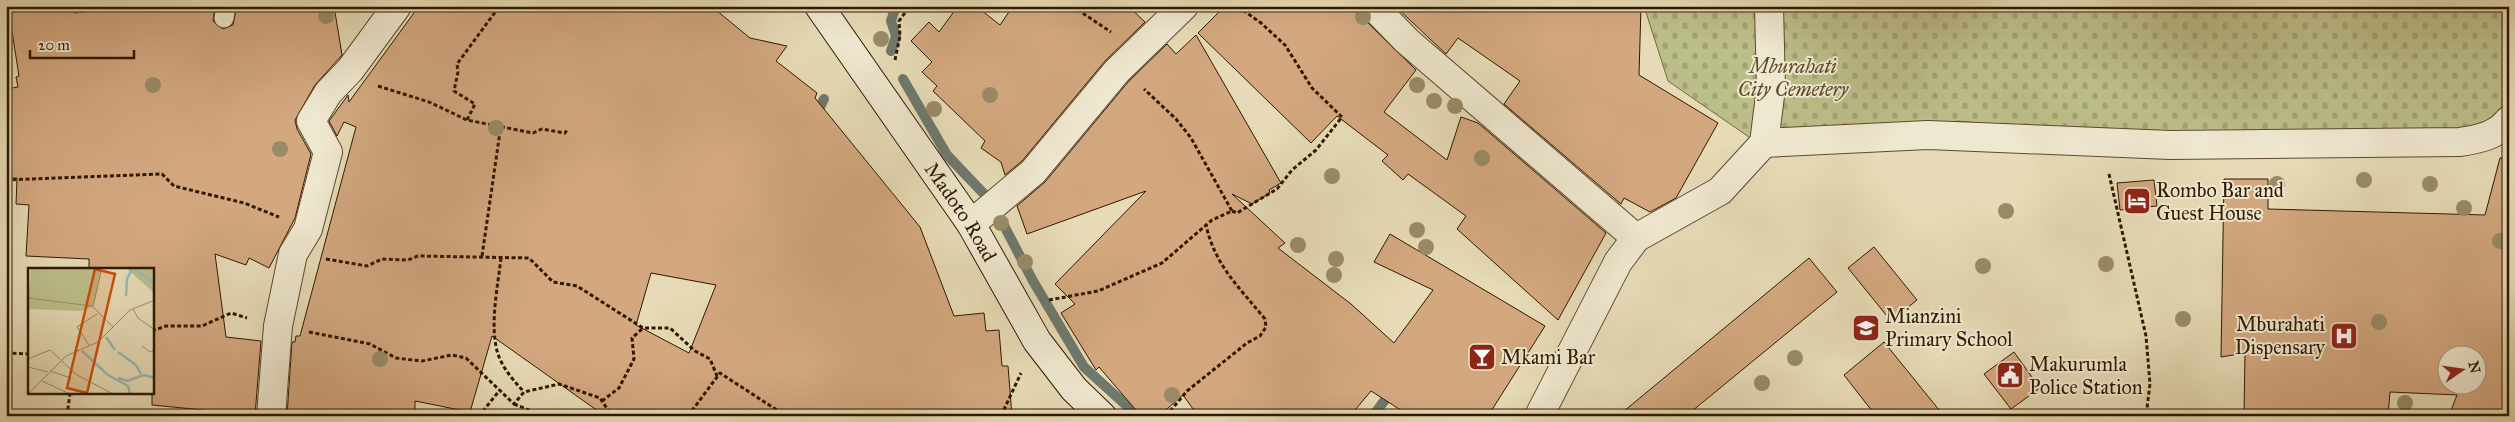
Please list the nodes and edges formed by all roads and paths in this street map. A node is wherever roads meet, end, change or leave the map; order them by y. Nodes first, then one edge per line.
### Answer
1 (397, 6) edge
2 (497, 6) edge
3 (549, 6) edge
4 (819, 6) edge
5 (910, 6) edge
6 (1072, 6) edge
7 (1184, 6) edge
8 (1237, 6) edge
9 (1373, 6) edge
10 (1769, 6) edge
11 (557, 11) dead end
12 (1140, 47) junction
13 (350, 70) junction
14 (1117, 71) junction
15 (873, 81) junction
16 (467, 120) junction
17 (2509, 120) edge
18 (501, 125) junction
19 (567, 130) dead end
20 (2102, 142) junction
21 (1764, 143) junction
22 (6, 180) edge
23 (1232, 210) junction
24 (971, 224) junction
25 (1206, 225) junction
26 (308, 228) junction
27 (1636, 238) junction
28 (293, 254) junction
29 (482, 256) junction
30 (501, 258) junction
31 (1017, 308) junction
32 (278, 326) junction
33 (643, 328) junction
34 (154, 330) edge
35 (1037, 341) junction
36 (6, 353) edge
37 (28, 354) edge
38 (717, 376) junction
39 (499, 392) junction
40 (524, 392) junction
41 (70, 394) edge
42 (602, 401) junction
43 (514, 404) junction
44 (68, 416) edge
45 (271, 416) edge
46 (446, 416) edge
47 (544, 416) edge
48 (612, 416) edge
49 (688, 416) edge
50 (786, 416) edge
51 (1000, 416) edge
52 (1102, 416) edge
53 (1166, 416) edge
54 (1539, 416) edge
55 (2146, 416) edge

1 - 13 street
2 - 16 path
3 - 11 path
4 - 15 street, Madoto Road
5 - 15 path
6 - 12 path
7 - 12 street
8 - 23 path
9 - 27 street
10 - 21 street
12 - 14 street
13 - 16 path
13 - 26 street
14 - 23 path
14 - 24 street
15 - 24 street, Madoto Road
16 - 18 path
17 - 20 street
18 - 19 path
18 - 29 path
20 - 21 street
20 - 55 path
21 - 27 street
22 - 26 path
23 - 25 path
24 - 31 street, Madoto Road
25 - 31 path
25 - 53 path
26 - 28 street
27 - 54 street
28 - 29 path
28 - 32 street
29 - 30 path
30 - 33 path
30 - 40 path
31 - 35 street, Madoto Road
32 - 34 path
32 - 39 path
32 - 45 street
33 - 38 path
33 - 42 path
35 - 51 path
35 - 52 street, Madoto Road
36 - 37 path
38 - 49 path
38 - 50 path
39 - 43 path
39 - 46 path
40 - 42 path
40 - 43 path
41 - 44 path
42 - 48 path
43 - 47 path

